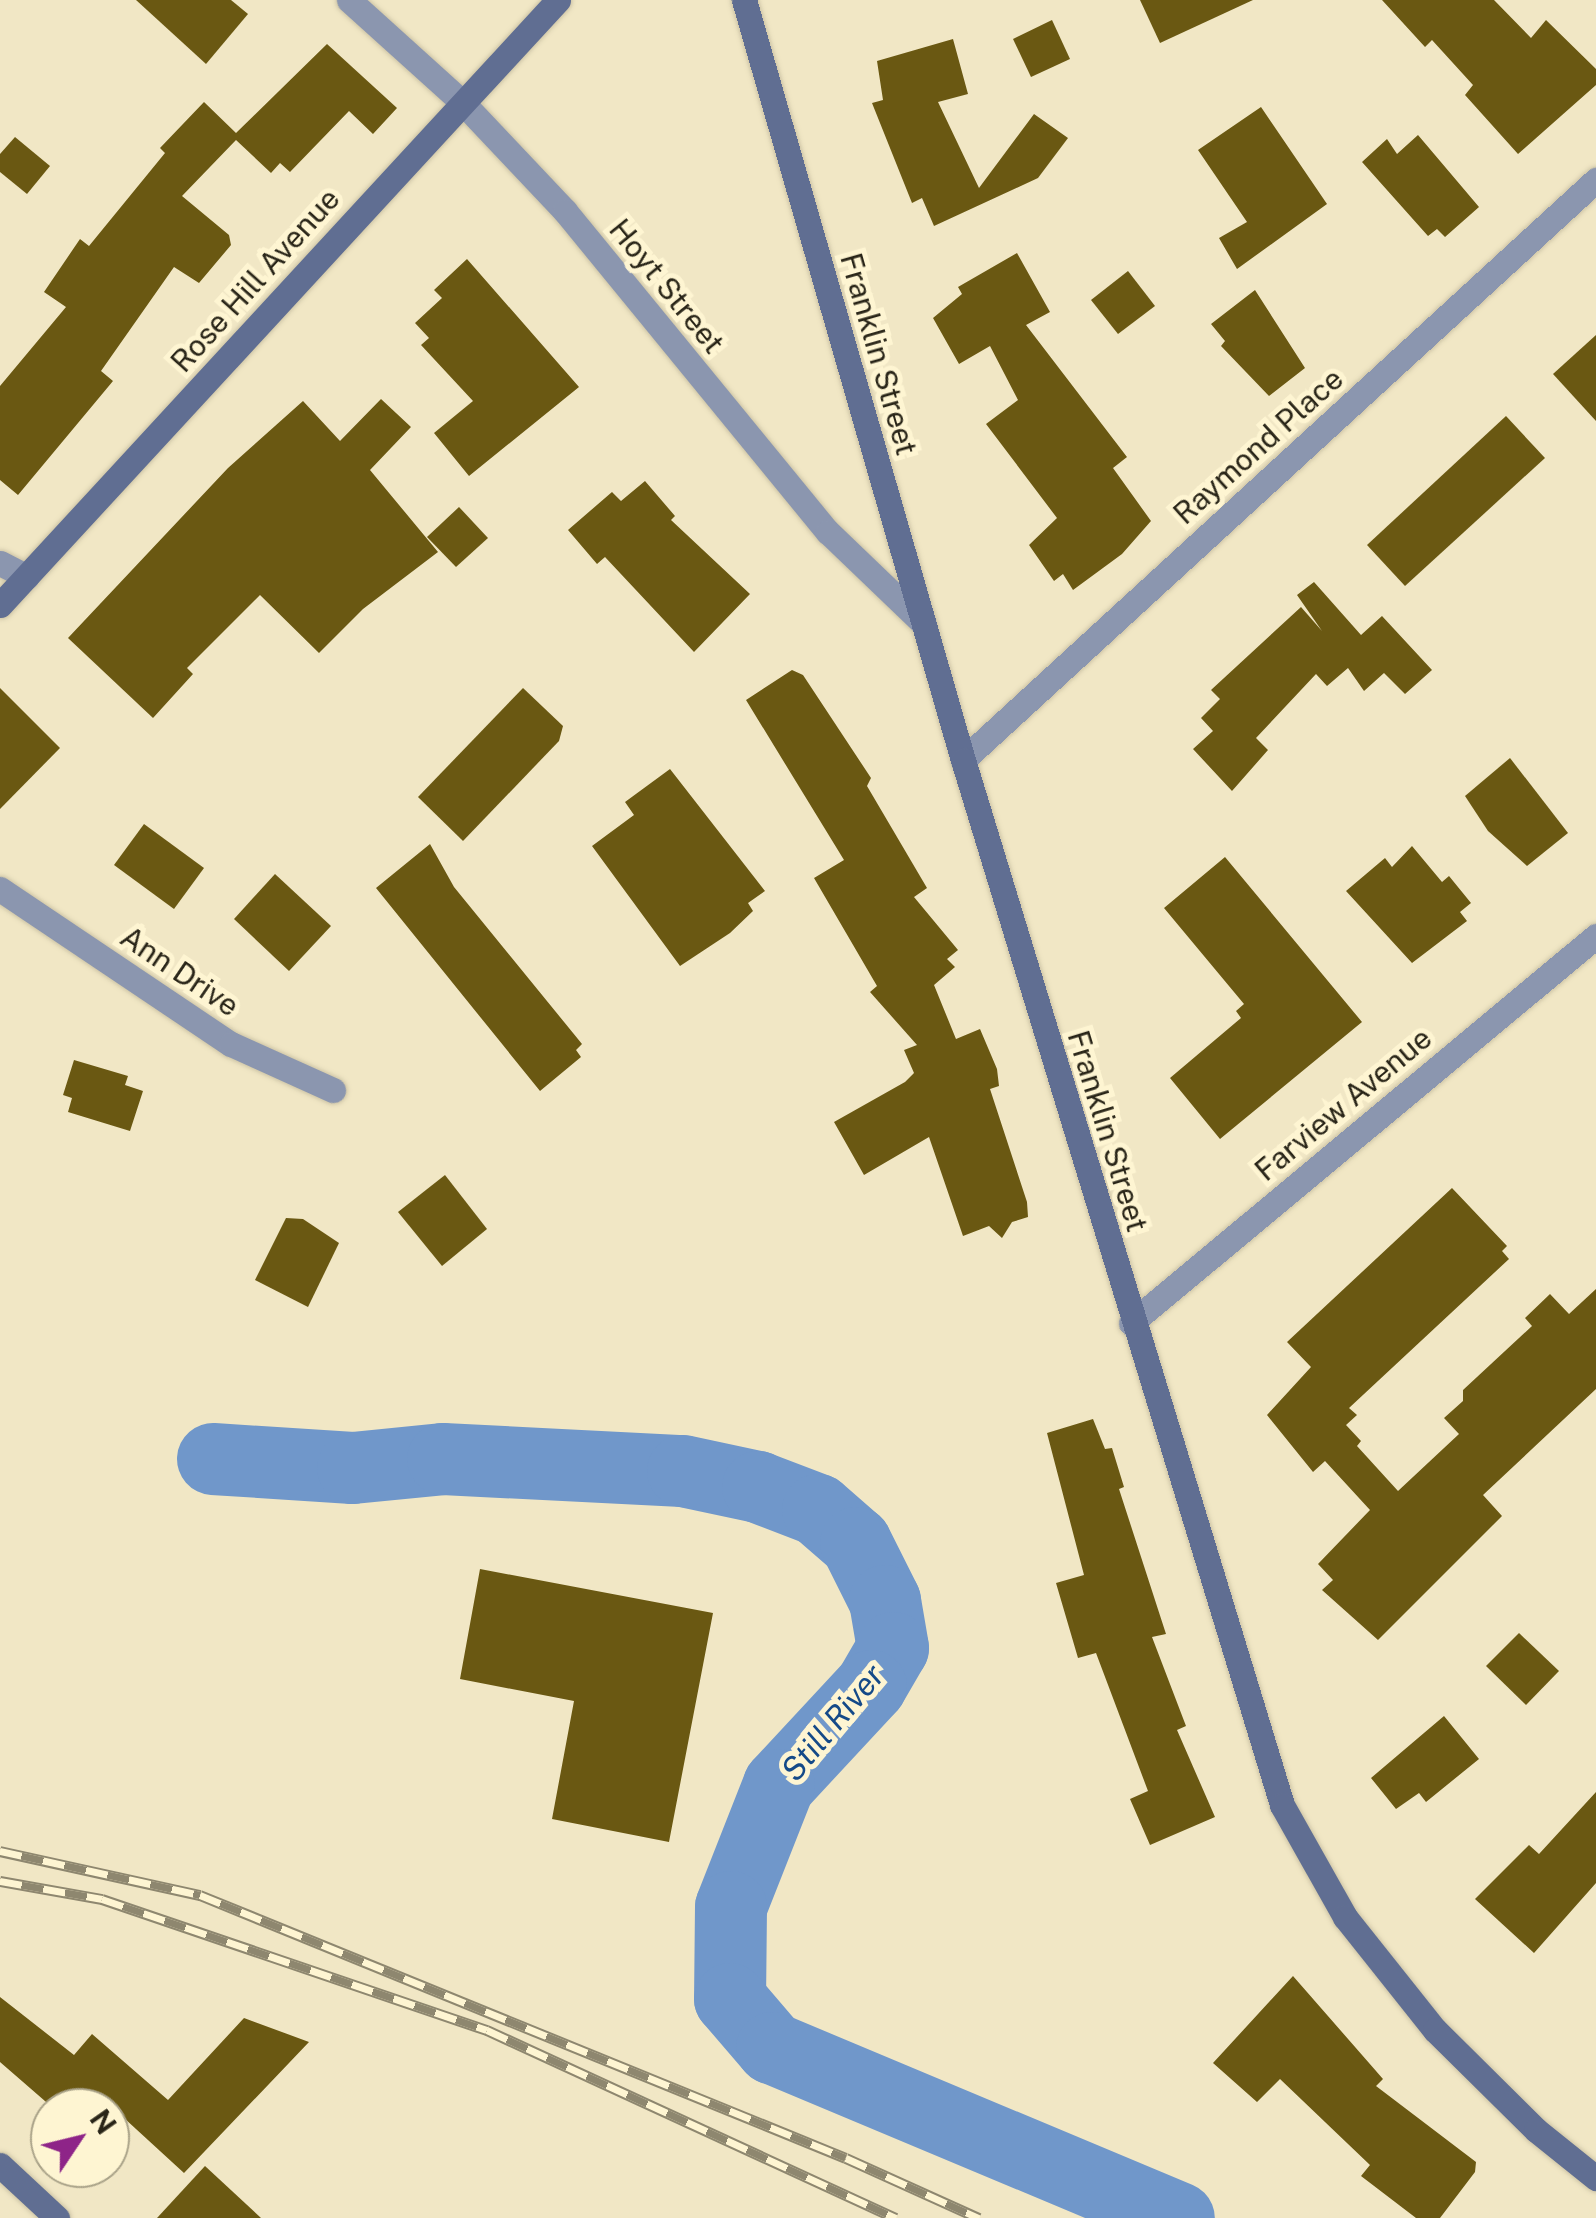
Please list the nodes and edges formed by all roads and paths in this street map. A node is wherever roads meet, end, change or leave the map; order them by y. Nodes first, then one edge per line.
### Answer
1 (349, 0) edge
2 (558, 0) edge
3 (744, 0) edge
4 (462, 102) junction
5 (1596, 180) edge
6 (0, 563) edge
7 (27, 578) junction
8 (0, 605) edge
9 (924, 623) junction
10 (963, 760) junction
11 (0, 889) edge
12 (1596, 936) edge
13 (333, 1090) dead end
14 (1131, 1322) junction
15 (0, 2164) edge
16 (1596, 2178) edge
17 (57, 2218) edge

1 - 4 street, Hoyt Street
2 - 4 main road, Rose Hill Avenue
3 - 9 main road, Franklin Street
4 - 7 main road, Rose Hill Avenue
4 - 9 street, Hoyt Street
5 - 10 street, Raymond Place
6 - 7 street
7 - 8 main road, Rose Hill Avenue
9 - 10 main road, Franklin Street
10 - 14 main road, Franklin Street
11 - 13 street, Ann Drive
12 - 14 street, Farview Avenue
14 - 16 main road, Franklin Street
15 - 17 main road

